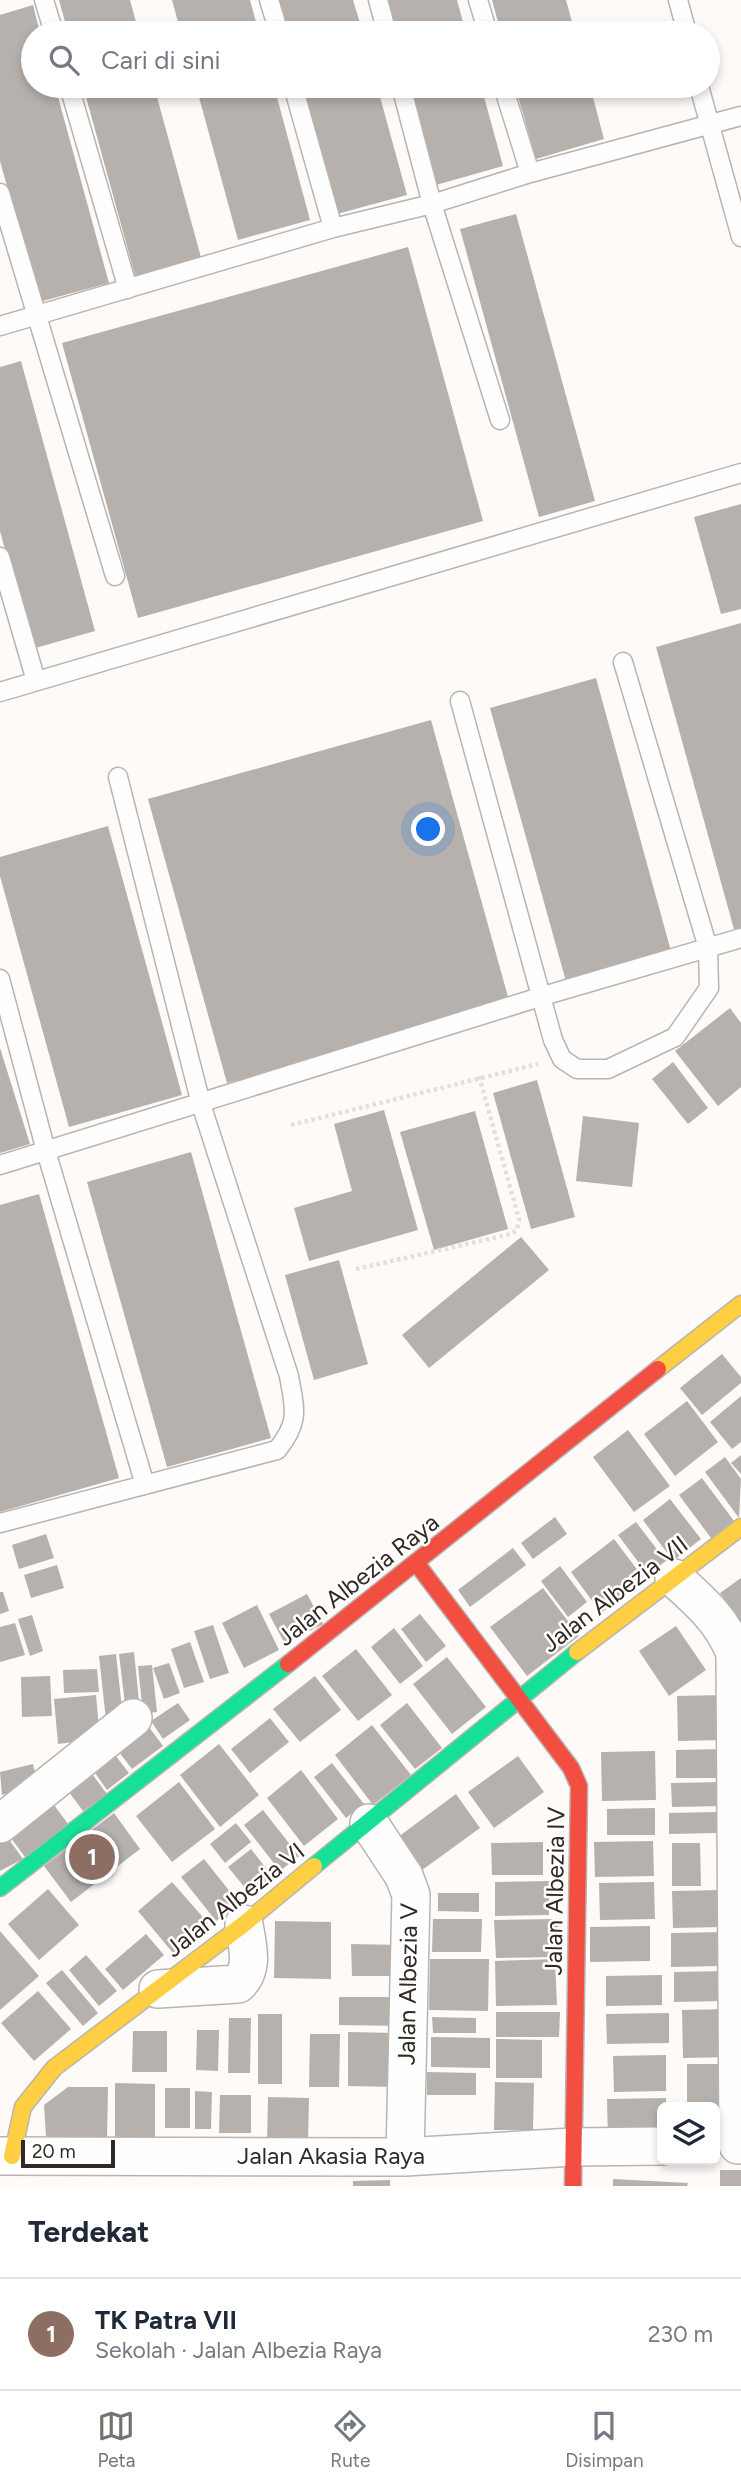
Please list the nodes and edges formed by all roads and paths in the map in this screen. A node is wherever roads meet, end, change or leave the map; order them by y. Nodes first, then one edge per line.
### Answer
1 (44, 0) edge
2 (270, 0) edge
3 (378, 0) edge
4 (478, 0) edge
5 (678, 0) edge
6 (50, 21) edge
7 (276, 21) edge
8 (384, 21) edge
9 (484, 21) edge
10 (684, 21) edge
11 (72, 98) edge
12 (296, 98) edge
13 (404, 98) edge
14 (507, 98) edge
15 (702, 98) edge
16 (741, 116) edge
17 (709, 125) junction
18 (530, 173) junction
19 (0, 193) edge
20 (432, 204) junction
21 (333, 228) junction
22 (741, 237) edge
23 (128, 289) junction
24 (35, 316) junction
25 (0, 326) edge
26 (500, 420) dead end
27 (741, 473) edge
28 (0, 557) edge
29 (114, 576) dead end
30 (624, 662) dead end
31 (36, 681) junction
32 (0, 692) edge
33 (460, 701) dead end
34 (118, 777) dead end
35 (741, 938) edge
36 (708, 948) junction
37 (0, 979) edge
38 (543, 996) junction
39 (562, 1059) junction
40 (479, 1076) junction
41 (201, 1104) junction
42 (291, 1125) dead end
43 (46, 1151) junction
44 (0, 1165) edge
45 (356, 1269) dead end
46 (741, 1304) edge
47 (145, 1485) junction
48 (0, 1523) edge
49 (741, 1527) edge
50 (417, 1564) junction
51 (674, 1578) junction
52 (517, 1697) junction
53 (133, 1718) dead end
54 (369, 1823) junction
55 (0, 1824) edge
56 (0, 1888) edge
57 (244, 1924) joint
58 (158, 1989) joint
59 (731, 2145) edge
60 (657, 2146) edge
61 (573, 2147) junction
62 (6, 2156) edge
63 (405, 2157) junction
64 (573, 2186) edge

1 - 6 lane
2 - 7 lane
3 - 8 lane
4 - 9 lane
5 - 10 lane
11 - 23 lane
12 - 21 lane
13 - 20 lane
14 - 18 lane
15 - 17 lane
16 - 17 lane
17 - 18 lane
17 - 22 lane
18 - 20 lane
19 - 24 lane
20 - 21 lane
20 - 26 lane
21 - 23 lane
23 - 24 lane
24 - 25 lane
24 - 29 lane
27 - 31 lane
28 - 31 lane
30 - 36 lane
31 - 32 lane
33 - 38 lane
34 - 41 lane
35 - 36 lane
36 - 38 lane
36 - 39 lane
37 - 43 lane
38 - 39 lane
38 - 41 lane
39 - 40 path
40 - 42 path
40 - 45 path
41 - 43 lane
41 - 47 lane
43 - 44 lane
43 - 47 lane
46 - 50 street, Jalan Albezia Raya
47 - 48 lane
49 - 51 street, Jalan Albezia VII
50 - 52 street, Jalan Albezia IV
50 - 56 street, Jalan Albezia Raya
51 - 52 street, Jalan Albezia VII
51 - 59 street
52 - 54 street, Jalan Albezia VI
52 - 61 street, Jalan Albezia IV
53 - 55 street
54 - 57 street, Jalan Albezia VI
54 - 63 street, Jalan Albezia V
57 - 58 street
58 - 62 street, Jalan Albezia VI
60 - 61 street, Jalan Akasia Raya
61 - 63 street, Jalan Akasia Raya
61 - 64 street, Jalan Albezia IV
62 - 63 street, Jalan Akasia Raya

